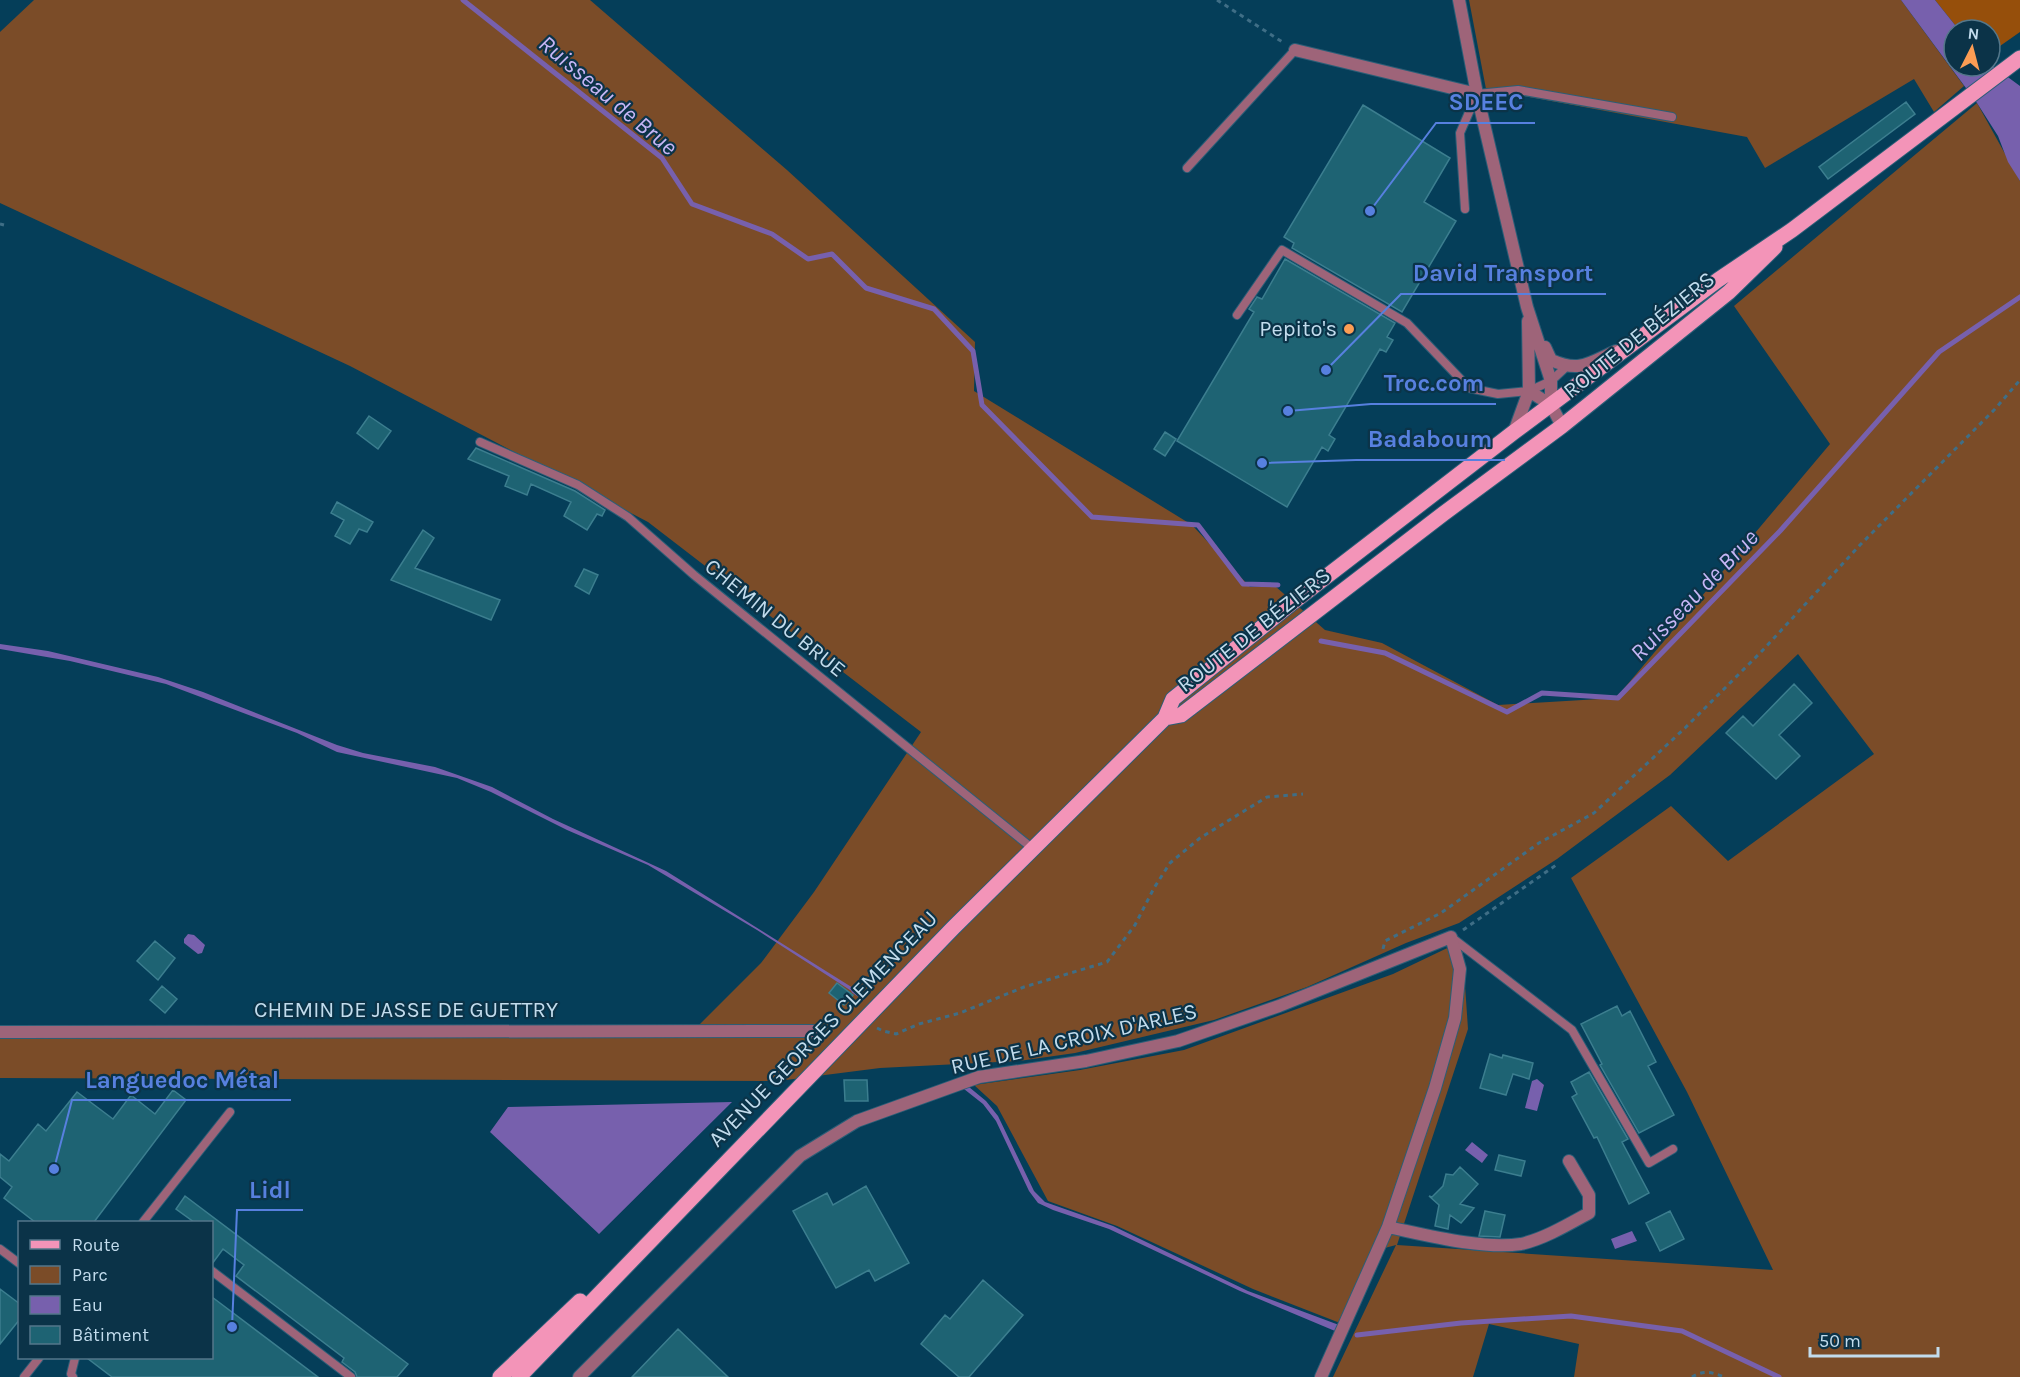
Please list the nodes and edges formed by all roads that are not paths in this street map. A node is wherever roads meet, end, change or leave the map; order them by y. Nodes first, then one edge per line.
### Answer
1 (1459, 0) edge
2 (1294, 50) joint
3 (2020, 58) edge
4 (1478, 94) junction
5 (1672, 117) dead end
6 (1187, 168) dead end
7 (1465, 209) dead end
8 (1792, 230) junction
9 (1527, 308) junction
10 (1237, 315) dead end
11 (1636, 342) junction
12 (1566, 367) junction
13 (1551, 381) junction
14 (1529, 391) junction
15 (1551, 405) junction
16 (1562, 426) junction
17 (1514, 432) junction
18 (480, 442) dead end
19 (1165, 718) junction
20 (1032, 848) junction
21 (1451, 937) junction
22 (813, 1031) dead end
23 (0, 1032) edge
24 (230, 1112) dead end
25 (1673, 1149) dead end
26 (1569, 1161) dead end
27 (676, 1215) junction
28 (148, 1221) edge
29 (1388, 1227) junction
30 (0, 1249) edge
31 (18, 1262) edge
32 (213, 1272) edge
33 (38, 1359) edge
34 (75, 1359) edge
35 (71, 1376) edge
36 (24, 1377) edge
37 (351, 1377) edge
38 (500, 1377) edge
39 (519, 1377) edge
40 (579, 1377) edge
41 (1321, 1377) edge

1 - 4 street
2 - 4 street
2 - 6 lane
3 - 8 main road, ROUTE DE BÉZIERS
4 - 5 lane
4 - 7 lane
4 - 9 street
8 - 11 main road, ROUTE DE BÉZIERS
8 - 16 main road, ROUTE DE BÉZIERS
9 - 12 street
9 - 13 street
9 - 14 street
10 - 14 lane
11 - 12 street
11 - 15 main road, ROUTE DE BÉZIERS
12 - 13 lane
13 - 14 lane
13 - 15 street
14 - 15 street
14 - 17 street
15 - 16 street
15 - 17 main road, ROUTE DE BÉZIERS
16 - 19 main road, ROUTE DE BÉZIERS
17 - 19 main road, ROUTE DE BÉZIERS
18 - 20 lane, CHEMIN DU BRUE
19 - 20 main road, AVENUE GEORGES CLEMENCEAU
20 - 27 main road, AVENUE GEORGES CLEMENCEAU
21 - 25 lane
21 - 29 street
21 - 40 street, RUE DE LA CROIX D'ARLES
22 - 23 street, CHEMIN DE JASSE DE GUETTRY
24 - 28 lane
26 - 29 street
27 - 38 main road
27 - 39 main road, AVENUE GEORGES CLEMENCEAU
29 - 41 street
30 - 31 lane
32 - 37 lane
33 - 36 lane
34 - 35 lane

